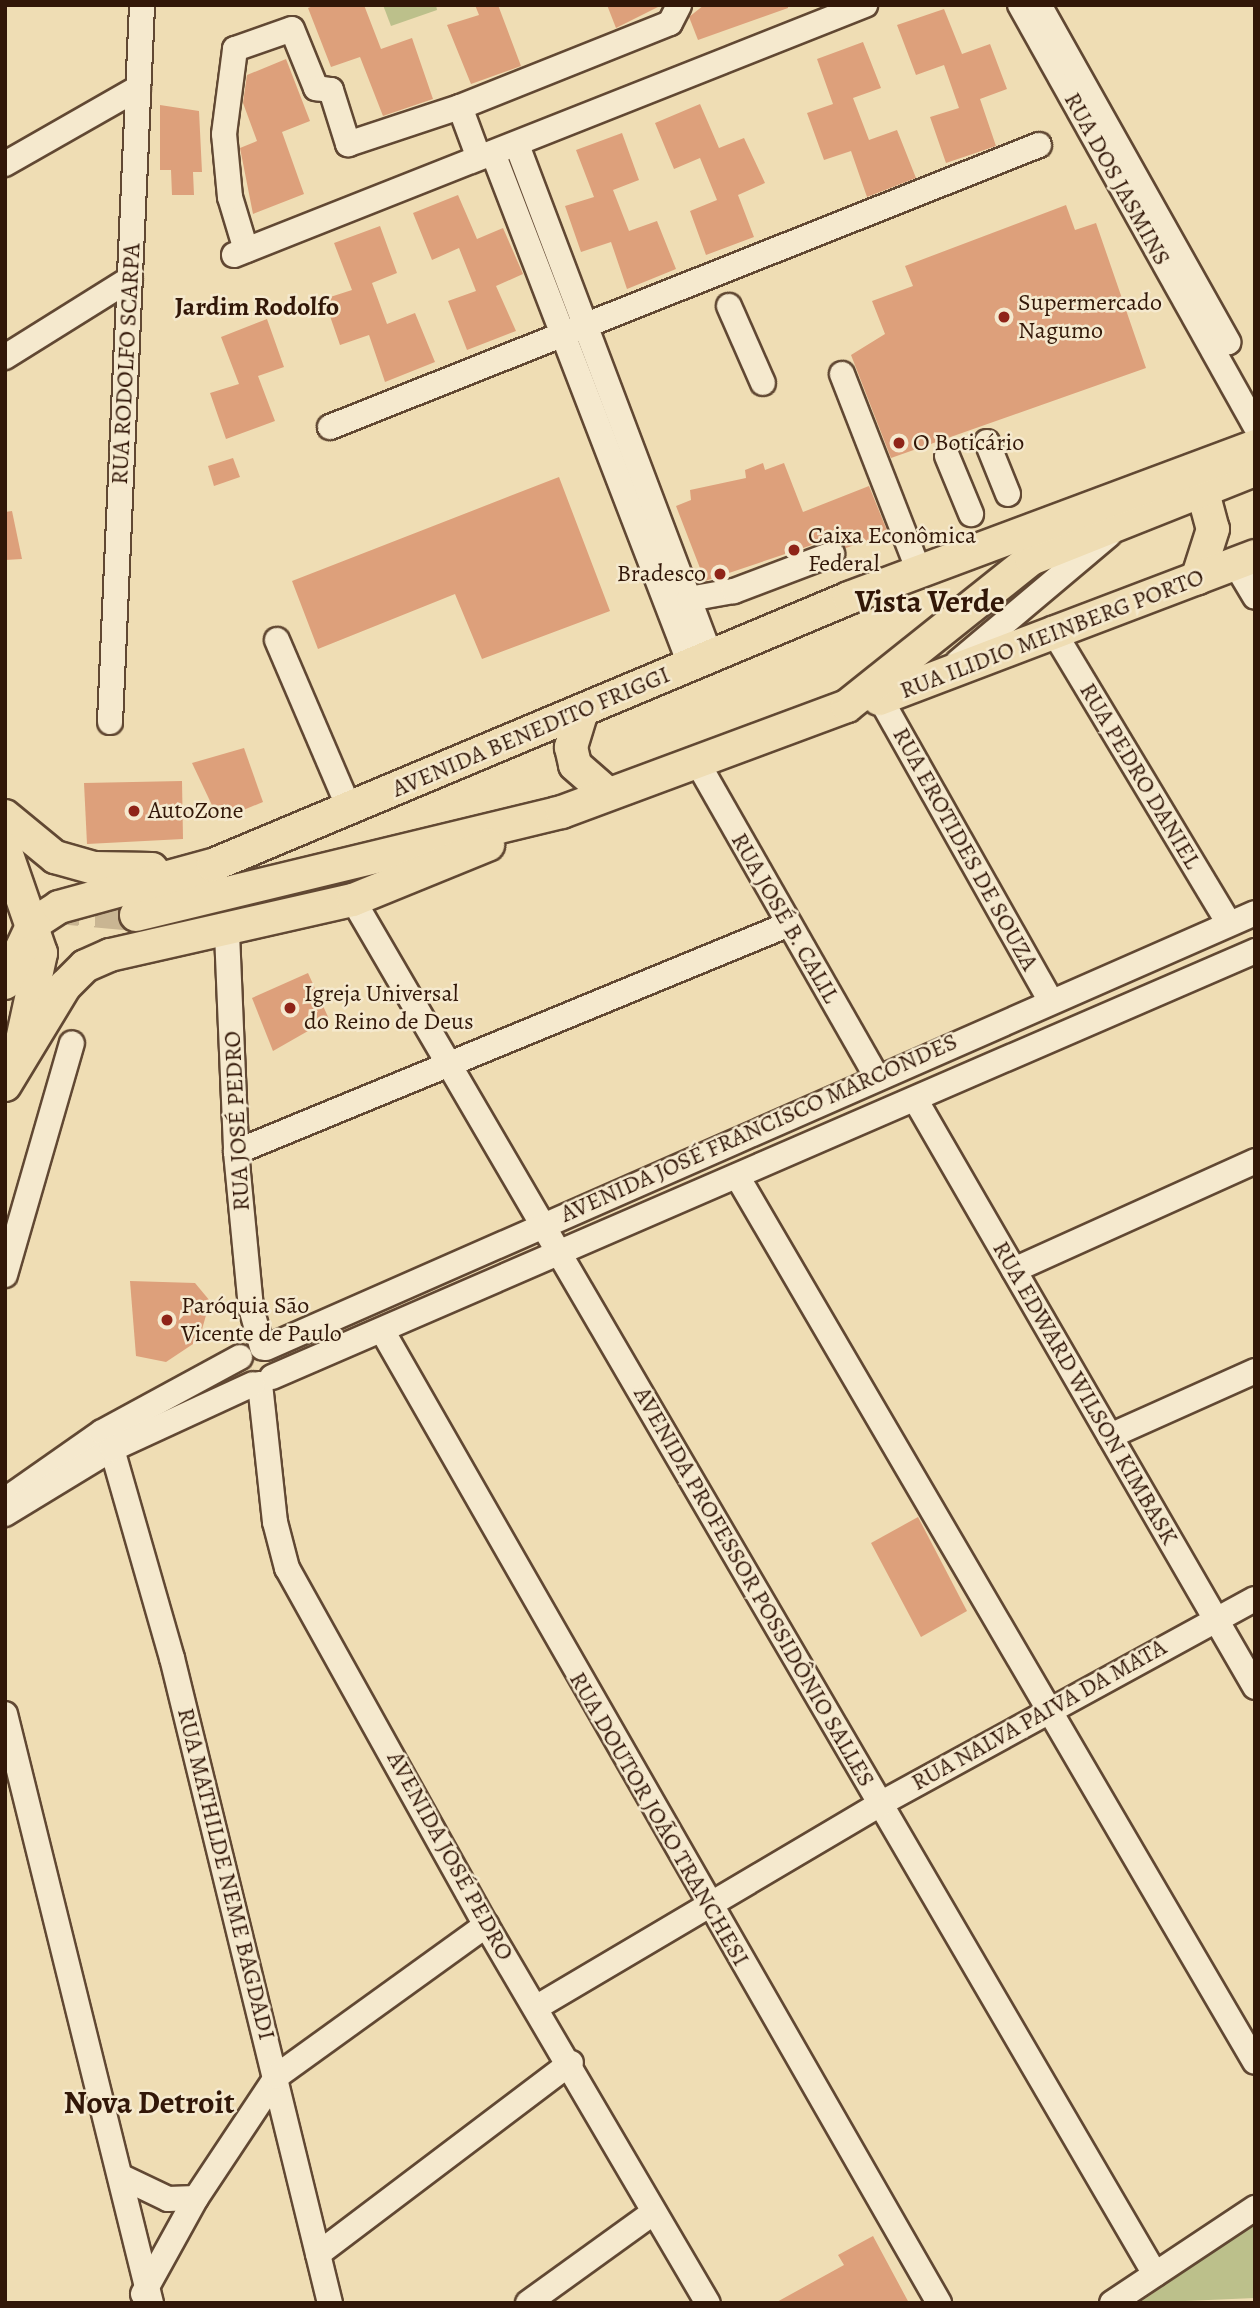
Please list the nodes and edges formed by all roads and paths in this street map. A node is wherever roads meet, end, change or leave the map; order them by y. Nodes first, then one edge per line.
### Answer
1 (142, 5) edge
2 (679, 5) edge
3 (865, 5) edge
4 (1020, 5) edge
5 (1040, 5) edge
6 (138, 88) junction
7 (460, 107) junction
8 (1039, 145) dead end
9 (496, 152) junction
10 (5, 164) edge
11 (130, 279) junction
12 (729, 306) dead end
13 (577, 332) junction
14 (5, 357) edge
15 (842, 374) dead end
16 (763, 383) dead end
17 (1255, 392) edge
18 (1255, 426) edge
19 (330, 427) dead end
20 (987, 442) dead end
21 (1255, 446) edge
22 (947, 456) dead end
23 (1255, 470) edge
24 (1189, 483) junction
25 (1008, 494) dead end
26 (971, 514) dead end
27 (1132, 516) junction
28 (832, 554) dead end
29 (1245, 561) edge
30 (920, 574) junction
31 (1197, 579) junction
32 (1255, 597) edge
33 (688, 599) junction
34 (1052, 629) junction
35 (277, 640) dead end
36 (700, 660) junction
37 (943, 673) junction
38 (880, 698) junction
39 (847, 706) junction
40 (582, 711) junction
41 (110, 722) dead end
42 (696, 760) junction
43 (607, 793) junction
44 (350, 810) junction
45 (562, 812) junction
46 (5, 816) edge
47 (5, 849) edge
48 (212, 865) junction
49 (353, 900) junction
50 (1255, 913) edge
51 (136, 915) tunnel mouth
52 (1228, 923) junction
53 (33, 924) junction
54 (787, 925) junction
55 (227, 933) junction
56 (1255, 951) edge
57 (5, 983) edge
58 (1050, 1000) junction
59 (72, 1043) dead end
60 (447, 1065) junction
61 (11, 1075) edge
62 (876, 1075) junction
63 (915, 1099) junction
64 (236, 1152) junction
65 (1255, 1161) edge
66 (737, 1177) junction
67 (539, 1226) junction
68 (556, 1253) junction
69 (1014, 1270) junction
70 (5, 1275) edge
71 (383, 1332) junction
72 (253, 1351) junction
73 (1255, 1371) edge
74 (262, 1382) junction
75 (1110, 1436) junction
76 (112, 1449) junction
77 (6, 1500) edge
78 (1255, 1599) edge
79 (1214, 1617) junction
80 (1255, 1687) edge
81 (1047, 1709) junction
82 (5, 1714) edge
83 (880, 1804) junction
84 (709, 1906) junction
85 (486, 1924) junction
86 (537, 2007) junction
87 (1255, 2062) edge
88 (570, 2063) junction
89 (277, 2076) junction
90 (120, 2176) junction
91 (196, 2198) junction
92 (1255, 2208) edge
93 (654, 2212) junction
94 (318, 2254) junction
95 (1155, 2274) junction
96 (145, 2297) edge
97 (330, 2303) edge
98 (528, 2303) edge
99 (708, 2303) edge
100 (939, 2303) edge
101 (1112, 2303) edge

1 - 6 street, RUA RODOLFO SCARPA
2 - 7 street
3 - 9 street
4 - 18 street, RUA DOS JASMINS
5 - 17 street, RUA DOS JASMINS
6 - 10 street
6 - 11 street, RUA RODOLFO SCARPA
7 - 9 street
7 - 9 street
8 - 13 street
9 - 13 street
11 - 14 street
11 - 41 street, RUA RODOLFO SCARPA
12 - 16 street
13 - 19 street
13 - 33 street
13 - 36 street
15 - 30 street
20 - 25 street
21 - 24 main road
22 - 26 street
23 - 24 main road
24 - 27 main road
24 - 30 main road, AVENIDA BENEDITO FRIGGI
24 - 31 main road
27 - 37 street
27 - 39 main road
28 - 33 street
29 - 31 main road, RUA ILIDIO MEINBERG PORTO
29 - 32 street
30 - 36 main road, AVENIDA BENEDITO FRIGGI
31 - 34 main road, RUA ILIDIO MEINBERG PORTO
33 - 36 street
34 - 37 main road, RUA ILIDIO MEINBERG PORTO
34 - 52 street, RUA PEDRO DANIEL
35 - 44 street
36 - 40 main road, AVENIDA BENEDITO FRIGGI
37 - 38 main road, RUA ILIDIO MEINBERG PORTO
38 - 39 main road, RUA ILIDIO MEINBERG PORTO
38 - 58 street, RUA EROTIDES DE SOUZA
39 - 42 main road
40 - 43 main road
40 - 44 main road, AVENIDA BENEDITO FRIGGI
42 - 43 main road
42 - 54 street, RUA JOSÉ B. CALIL
43 - 45 main road
44 - 48 main road, AVENIDA BENEDITO FRIGGI
45 - 49 main road
45 - 51 main road
46 - 48 main road
47 - 53 main road
48 - 53 main road
49 - 55 main road
49 - 60 street, AVENIDA PROFESSOR POSSIDÔNIO SALLES
50 - 52 street, AVENIDA JOSÉ FRANCISCO MARCONDES
52 - 58 street, AVENIDA JOSÉ FRANCISCO MARCONDES
53 - 57 main road
53 - 61 main road
54 - 60 street
54 - 62 street, RUA JOSÉ B. CALIL
55 - 61 main road
55 - 64 street, RUA JOSÉ PEDRO
56 - 63 street, AVENIDA JOSÉ FRANCISCO MARCONDES
58 - 62 street, AVENIDA JOSÉ FRANCISCO MARCONDES
59 - 70 street
60 - 64 street
60 - 67 street, AVENIDA PROFESSOR POSSIDÔNIO SALLES
62 - 67 street, AVENIDA JOSÉ FRANCISCO MARCONDES
63 - 66 street, AVENIDA JOSÉ FRANCISCO MARCONDES
63 - 69 street, RUA EDWARD WILSON KIMBASK
64 - 72 street, RUA JOSÉ PEDRO
65 - 69 street
66 - 68 street, AVENIDA JOSÉ FRANCISCO MARCONDES
66 - 81 street
67 - 68 street, AVENIDA PROFESSOR POSSIDÔNIO SALLES
67 - 72 street, AVENIDA JOSÉ FRANCISCO MARCONDES
68 - 71 street, AVENIDA JOSÉ FRANCISCO MARCONDES
68 - 83 street, AVENIDA PROFESSOR POSSIDÔNIO SALLES
69 - 75 street, RUA EDWARD WILSON KIMBASK
71 - 74 street, AVENIDA JOSÉ FRANCISCO MARCONDES
71 - 84 street, RUA DOUTOR JOÃO TRANCHESI
72 - 74 street
72 - 74 street
72 - 77 street, AVENIDA JOSÉ FRANCISCO MARCONDES
73 - 75 street
74 - 76 street, AVENIDA JOSÉ FRANCISCO MARCONDES
74 - 85 street, AVENIDA JOSÉ PEDRO
75 - 79 street, RUA EDWARD WILSON KIMBASK
76 - 77 street, AVENIDA JOSÉ FRANCISCO MARCONDES
76 - 89 street, RUA MATHILDE NEME BAGDADI
78 - 79 street, RUA NALVA PAIVA DA MATA
79 - 80 street, RUA EDWARD WILSON KIMBASK
79 - 81 street, RUA NALVA PAIVA DA MATA
81 - 83 street, RUA NALVA PAIVA DA MATA
81 - 87 street
82 - 90 street
83 - 84 street, RUA NALVA PAIVA DA MATA
83 - 95 street, AVENIDA PROFESSOR POSSIDÔNIO SALLES
84 - 86 street, RUA NALVA PAIVA DA MATA
84 - 100 street, RUA DOUTOR JOÃO TRANCHESI
85 - 86 street, AVENIDA JOSÉ PEDRO
85 - 89 street
86 - 88 street, AVENIDA JOSÉ PEDRO
88 - 93 street, AVENIDA JOSÉ PEDRO
88 - 94 street
89 - 91 street
89 - 94 street, RUA MATHILDE NEME BAGDADI
90 - 91 street
90 - 96 street
91 - 96 street
92 - 95 street
93 - 98 street
93 - 99 street, AVENIDA JOSÉ PEDRO
94 - 97 street, RUA MATHILDE NEME BAGDADI
95 - 101 street

